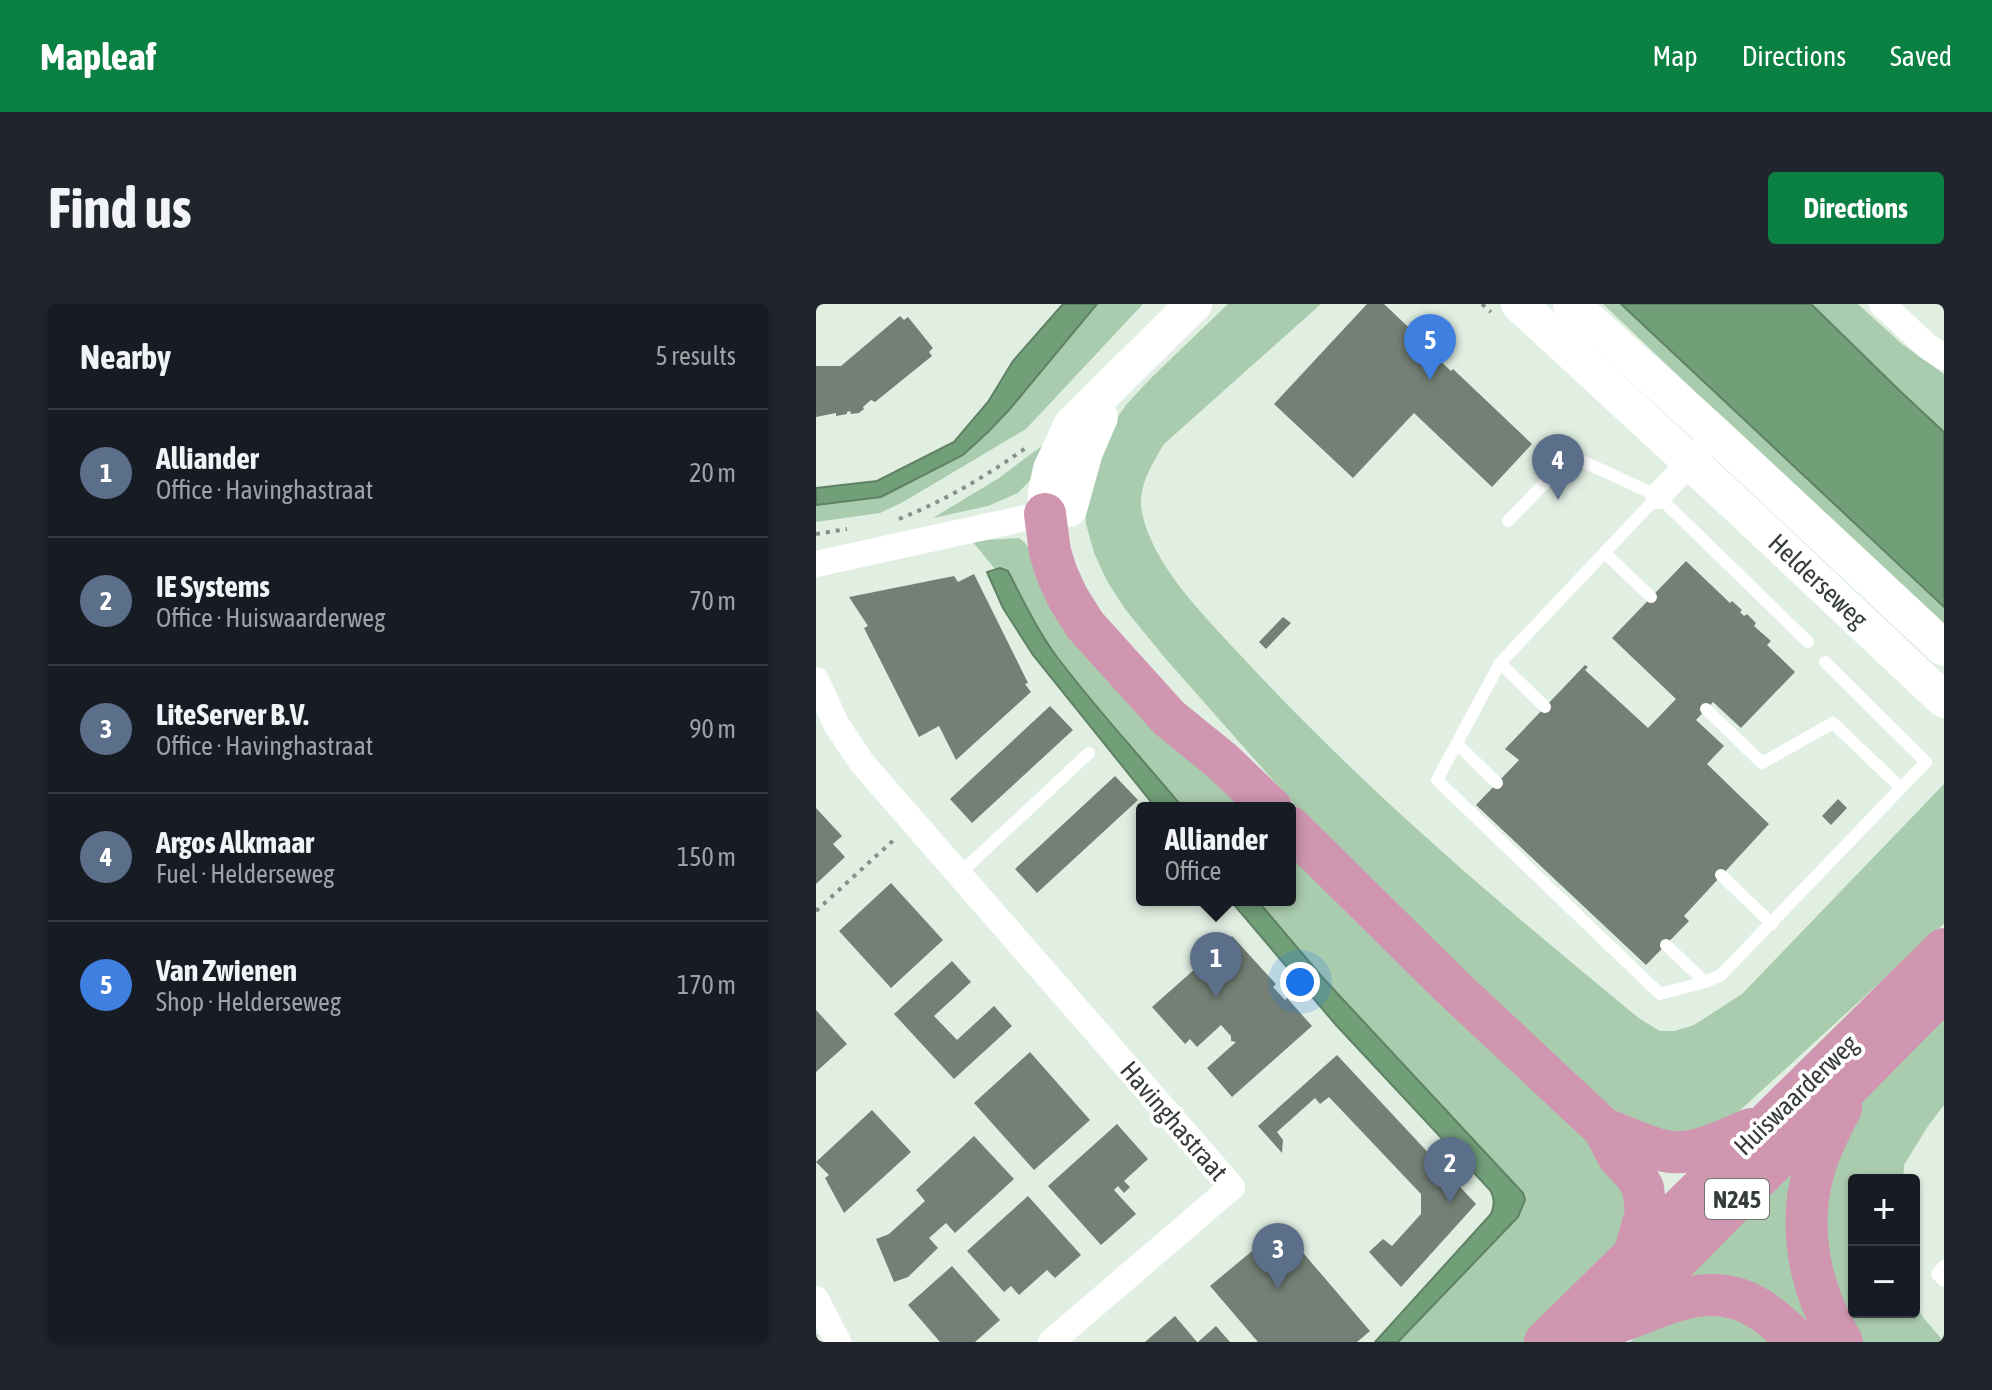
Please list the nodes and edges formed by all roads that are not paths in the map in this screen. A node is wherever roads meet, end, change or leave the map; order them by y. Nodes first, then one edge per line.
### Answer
1 (1194, 304) edge
2 (1519, 304) edge
3 (1571, 304) edge
4 (1882, 304) edge
5 (1944, 357) edge
6 (1716, 435) junction
7 (1691, 462) junction
8 (1658, 496) junction
9 (1057, 511) junction
10 (1508, 521) dead end
11 (1605, 553) junction
12 (816, 564) edge
13 (1651, 597) dead end
14 (1808, 642) dead end
15 (1944, 648) edge
16 (1825, 662) dead end
17 (1500, 663) junction
18 (816, 680) edge
19 (1944, 700) edge
20 (1545, 707) dead end
21 (1706, 709) dead end
22 (1458, 745) junction
23 (1089, 753) dead end
24 (1497, 783) dead end
25 (1901, 788) junction
26 (1265, 802) edge
27 (1296, 833) edge
28 (958, 875) junction
29 (1721, 875) dead end
30 (1772, 924) junction
31 (1666, 945) dead end
32 (1944, 949) edge
33 (1705, 982) junction
34 (1944, 990) edge
35 (1859, 1075) junction
36 (1766, 1123) junction
37 (1604, 1129) junction
38 (1635, 1252) junction
39 (1944, 1266) edge
40 (1944, 1281) edge
41 (816, 1299) edge
42 (1606, 1332) edge
43 (832, 1341) edge
44 (1051, 1342) edge
45 (1545, 1342) edge
46 (1799, 1342) edge
47 (1842, 1342) edge

1 - 9 main road
2 - 7 main road, Helderseweg
3 - 6 main road, Helderseweg
4 - 5 street
6 - 7 street
6 - 15 main road, Helderseweg
7 - 8 street
7 - 19 main road, Helderseweg
8 - 10 lane
8 - 11 lane
8 - 14 lane
9 - 12 street
9 - 26 highway
11 - 13 lane
11 - 17 lane
16 - 25 lane
17 - 20 lane
17 - 22 lane
18 - 28 street, Havinghastraat
21 - 25 lane
22 - 24 lane
22 - 33 lane
23 - 28 lane
25 - 30 lane
27 - 37 highway
28 - 44 street, Havinghastraat
29 - 30 lane
30 - 33 lane
31 - 33 lane
32 - 36 highway, Huiswaarderweg / N245
34 - 35 highway, Huiswaarderweg / N245
35 - 42 highway, Huiswaarderweg / N245
35 - 47 highway
36 - 37 highway
36 - 38 highway, Huiswaarderweg / N245
37 - 38 highway
38 - 45 highway, Huiswaarderweg / N245
39 - 40 lane
41 - 43 street
42 - 46 highway

